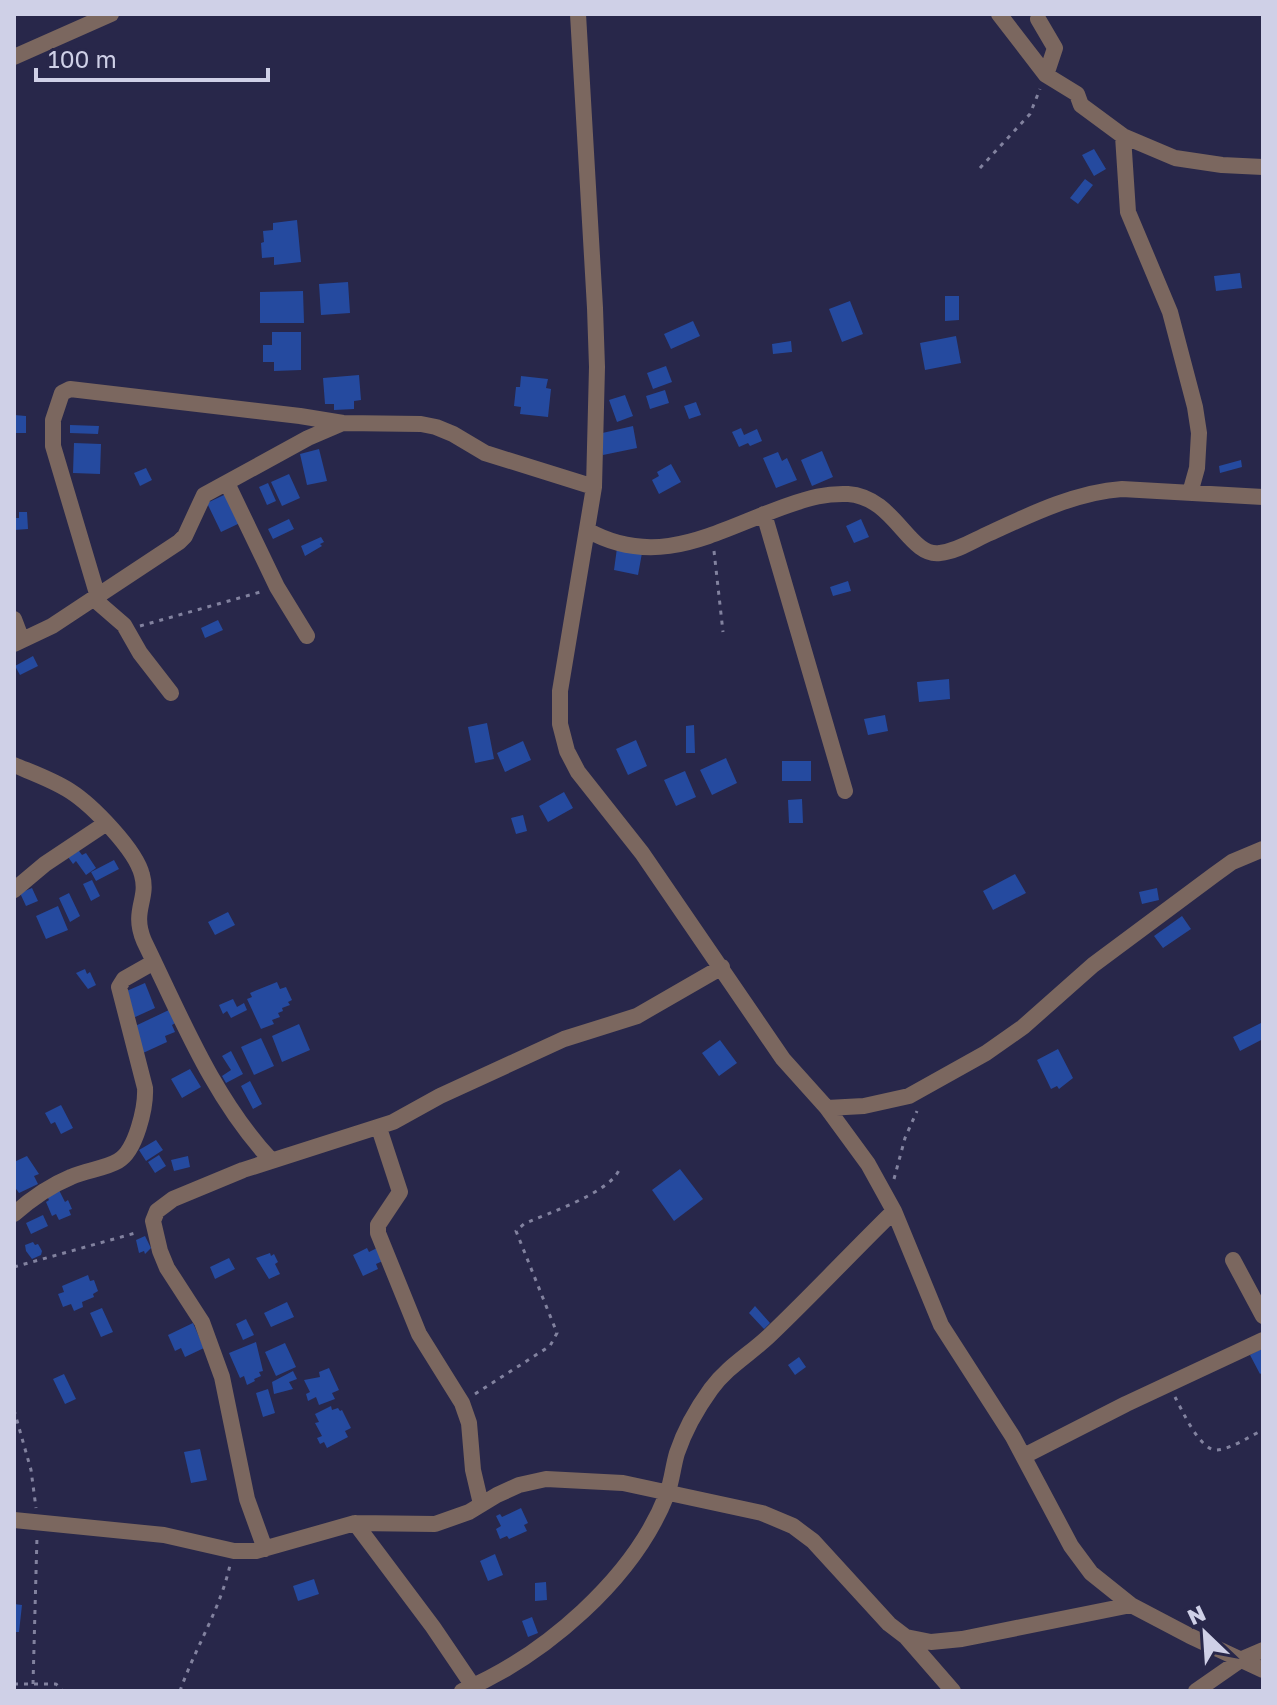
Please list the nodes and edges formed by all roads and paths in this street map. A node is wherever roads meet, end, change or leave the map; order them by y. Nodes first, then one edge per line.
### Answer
1 (111, 14) edge
2 (578, 14) edge
3 (999, 14) edge
4 (1038, 16) edge
5 (14, 57) edge
6 (1046, 75) junction
7 (1123, 136) junction
8 (1263, 167) edge
9 (980, 168) dead end
10 (343, 423) junction
11 (227, 483) junction
12 (594, 487) junction
13 (1190, 493) junction
14 (1263, 497) edge
15 (764, 514) junction
16 (587, 530) junction
17 (712, 535) junction
18 (277, 587) junction
19 (96, 598) junction
20 (14, 619) edge
21 (124, 625) junction
22 (723, 632) dead end
23 (307, 636) dead end
24 (18, 642) edge
25 (171, 693) dead end
26 (16, 770) edge
27 (845, 791) dead end
28 (105, 824) junction
29 (1263, 849) edge
30 (14, 890) edge
31 (154, 962) junction
32 (722, 967) junction
33 (827, 1108) junction
34 (918, 1108) dead end
35 (379, 1128) junction
36 (271, 1160) junction
37 (619, 1170) dead end
38 (891, 1205) junction
39 (14, 1214) edge
40 (154, 1228) junction
41 (1233, 1260) dead end
42 (14, 1267) edge
43 (1263, 1316) edge
44 (1263, 1340) edge
45 (1168, 1384) junction
46 (462, 1403) junction
47 (14, 1410) edge
48 (1263, 1430) edge
49 (1024, 1456) junction
50 (667, 1494) junction
51 (481, 1504) junction
52 (14, 1520) edge
53 (38, 1522) junction
54 (355, 1523) junction
55 (265, 1549) junction
56 (234, 1551) junction
57 (1131, 1605) junction
58 (906, 1637) junction
59 (1263, 1650) edge
60 (1242, 1659) junction
61 (1263, 1670) edge
62 (14, 1684) edge
63 (33, 1684) junction
64 (467, 1689) edge
65 (63, 1691) edge
66 (180, 1691) edge
67 (953, 1691) edge
68 (1196, 1691) edge

1 - 5 street
2 - 12 street
3 - 6 street
4 - 6 street
6 - 7 street
6 - 9 path
7 - 8 street
7 - 13 street
10 - 11 street
10 - 12 street
10 - 19 street
11 - 18 street
11 - 19 street
12 - 16 street
13 - 14 street
13 - 15 street
15 - 17 street
15 - 27 street
16 - 17 street
16 - 32 street
17 - 22 path
18 - 21 path
18 - 23 street
19 - 21 street
19 - 24 street
20 - 24 street
21 - 25 street
26 - 28 street
28 - 30 street
28 - 31 street
29 - 33 street
31 - 36 street
31 - 39 street
32 - 33 street
32 - 35 street
33 - 38 street
34 - 38 path
35 - 36 street
35 - 46 street
36 - 40 street
37 - 46 path
38 - 49 street
38 - 50 street
40 - 42 path
40 - 55 street
41 - 43 street
44 - 45 street
45 - 48 path
45 - 49 street
46 - 51 street
47 - 53 path
49 - 57 street
50 - 51 street
50 - 58 street
50 - 64 street
51 - 54 street
52 - 53 street
53 - 56 street
53 - 63 path
54 - 55 street
54 - 64 street
55 - 56 street
56 - 66 path
57 - 58 street
57 - 60 street
58 - 67 street
59 - 60 street
60 - 61 street
60 - 68 street
62 - 63 path
63 - 65 path

